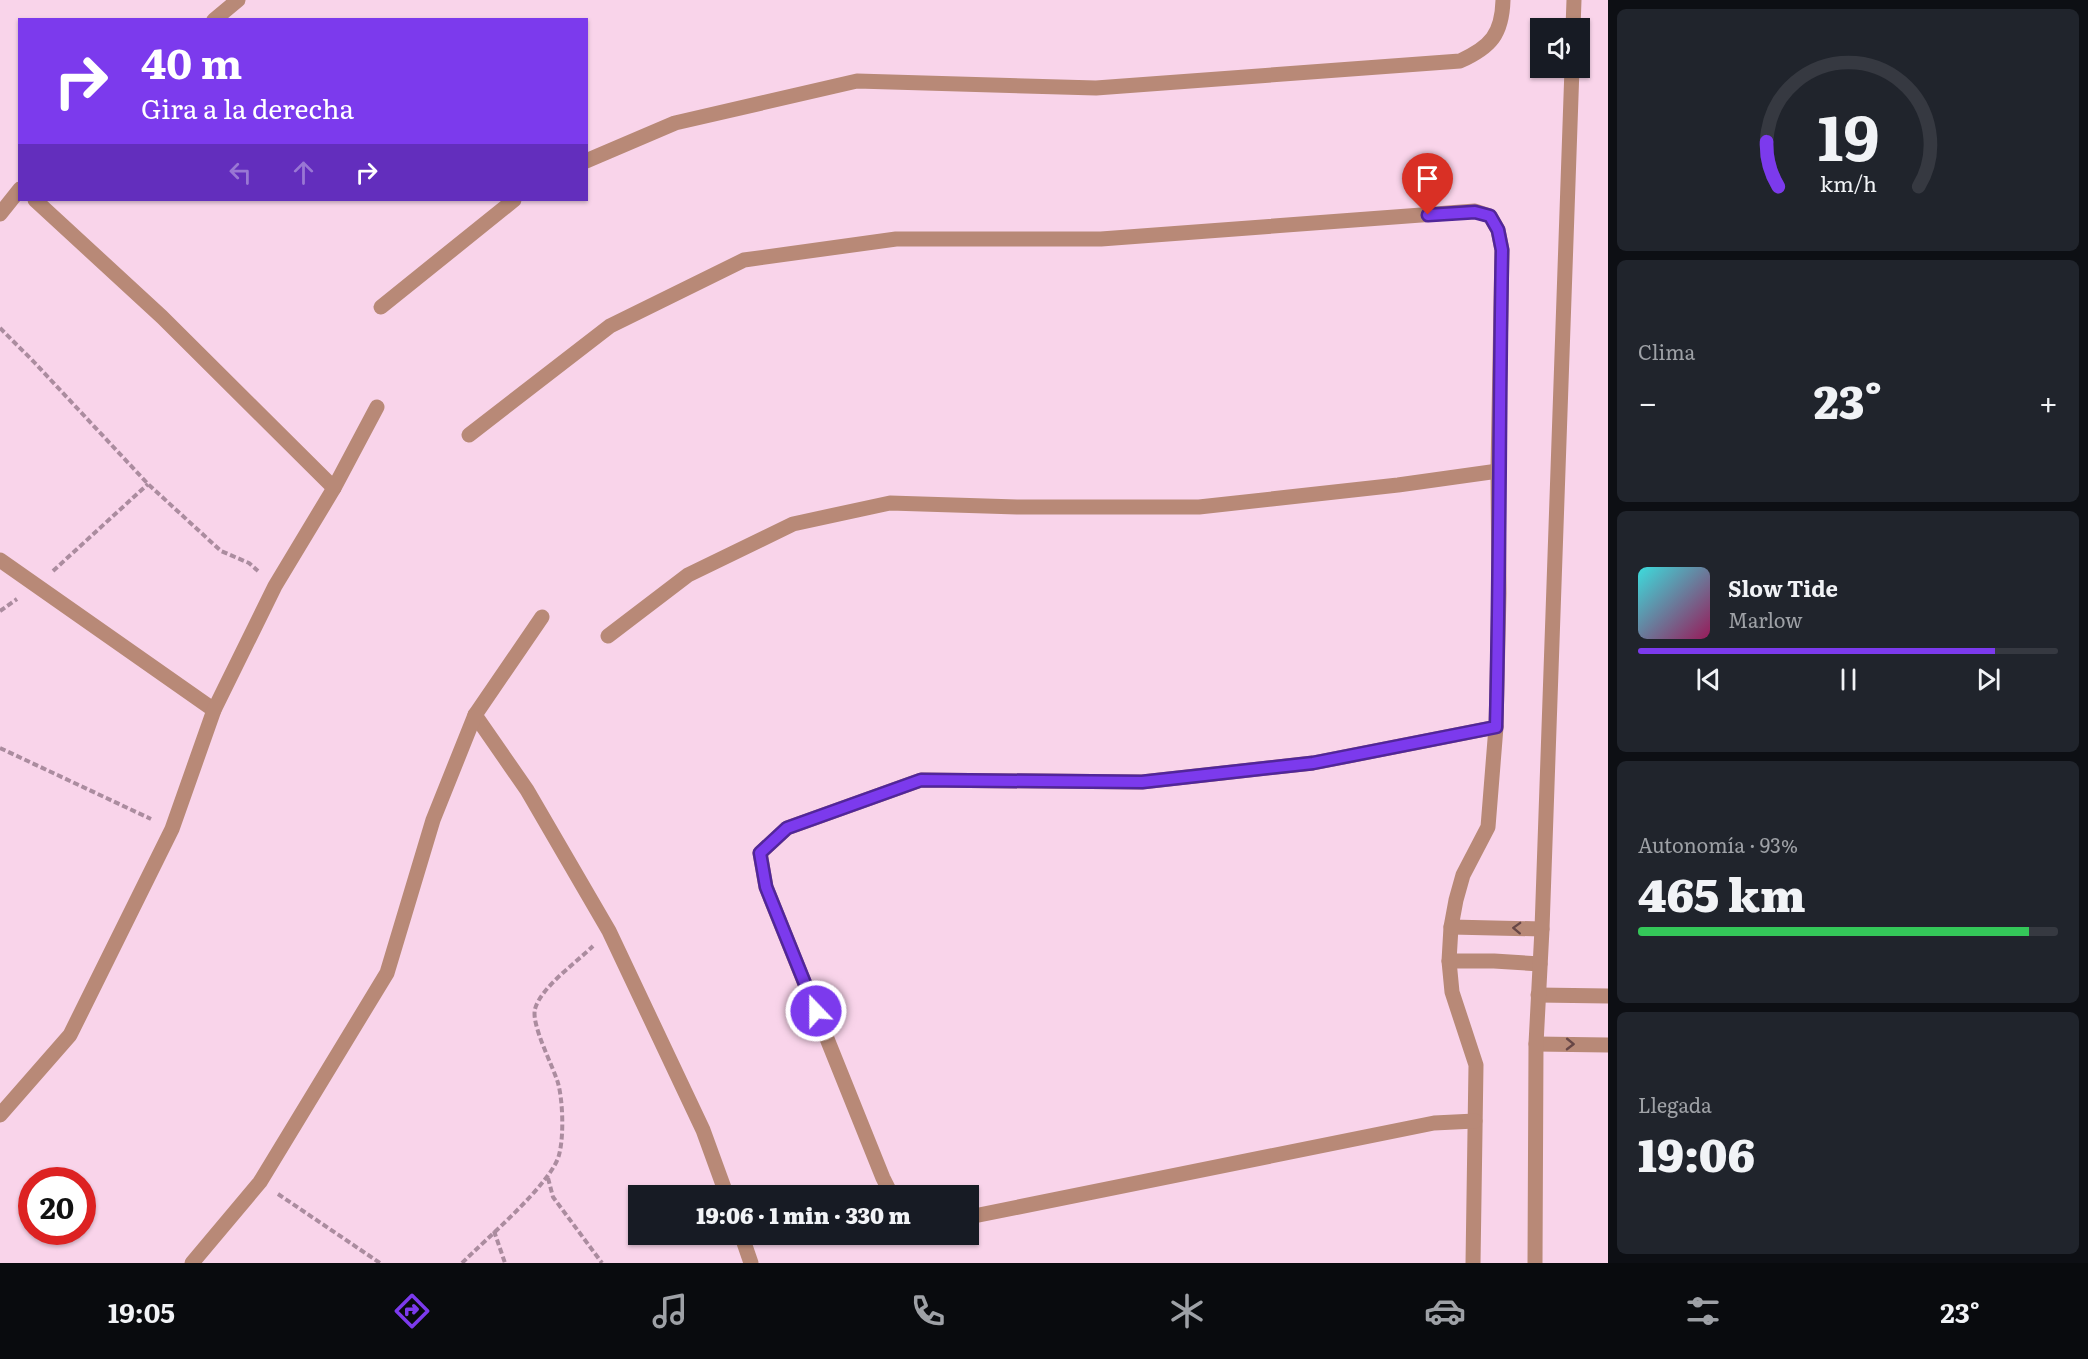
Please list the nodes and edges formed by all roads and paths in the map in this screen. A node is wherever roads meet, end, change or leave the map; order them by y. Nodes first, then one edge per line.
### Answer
1 (238, 0) edge
2 (1503, 0) edge
3 (1574, 0) edge
4 (216, 18) edge
5 (1573, 18) edge
6 (1572, 78) edge
7 (588, 160) edge
8 (18, 192) edge
9 (37, 201) edge
10 (513, 201) edge
11 (0, 214) edge
12 (381, 307) dead end
13 (0, 328) edge
14 (377, 407) dead end
15 (469, 435) dead end
16 (1498, 471) junction
17 (148, 484) junction
18 (334, 488) junction
19 (0, 560) edge
20 (37, 586) junction
21 (275, 586) junction
22 (542, 617) dead end
23 (609, 636) dead end
24 (214, 710) junction
25 (475, 715) junction
26 (1496, 727) junction
27 (0, 748) edge
28 (172, 829) junction
29 (1451, 927) junction
30 (1542, 929) junction
31 (609, 931) junction
32 (1449, 961) junction
33 (1540, 964) junction
34 (1538, 995) junction
35 (1608, 996) edge
36 (1536, 1044) junction
37 (1608, 1045) edge
38 (0, 1115) edge
39 (1475, 1120) junction
40 (548, 1178) junction
41 (260, 1182) junction
42 (723, 1185) edge
43 (886, 1185) edge
44 (979, 1215) edge
45 (494, 1231) junction
46 (745, 1245) edge
47 (192, 1263) edge
48 (380, 1263) edge
49 (462, 1263) edge
50 (505, 1263) edge
51 (602, 1263) edge
52 (751, 1263) edge
53 (1473, 1263) edge
54 (1535, 1263) edge

1 - 4 street
2 - 7 street
3 - 5 street
6 - 30 street
8 - 11 street
9 - 18 street
10 - 12 street
13 - 17 path
14 - 18 street
15 - 16 street
16 - 23 street
16 - 26 street
17 - 20 path
17 - 21 path
18 - 21 street
19 - 20 street
20 - 24 street
21 - 24 street
22 - 25 street
24 - 28 street
25 - 31 street
25 - 41 street
26 - 29 street
26 - 43 street
27 - 28 path
28 - 38 street
30 -> 29 street
29 - 32 street
30 - 33 street
31 - 40 path
31 - 42 street
32 - 33 street
32 - 39 street
33 - 34 street
34 - 35 street
34 - 36 street
36 -> 37 street
36 - 54 street
39 - 44 street
39 - 53 street
40 - 45 path
40 - 51 path
41 - 47 street
41 - 48 path
45 - 49 path
45 - 50 path
46 - 52 street

